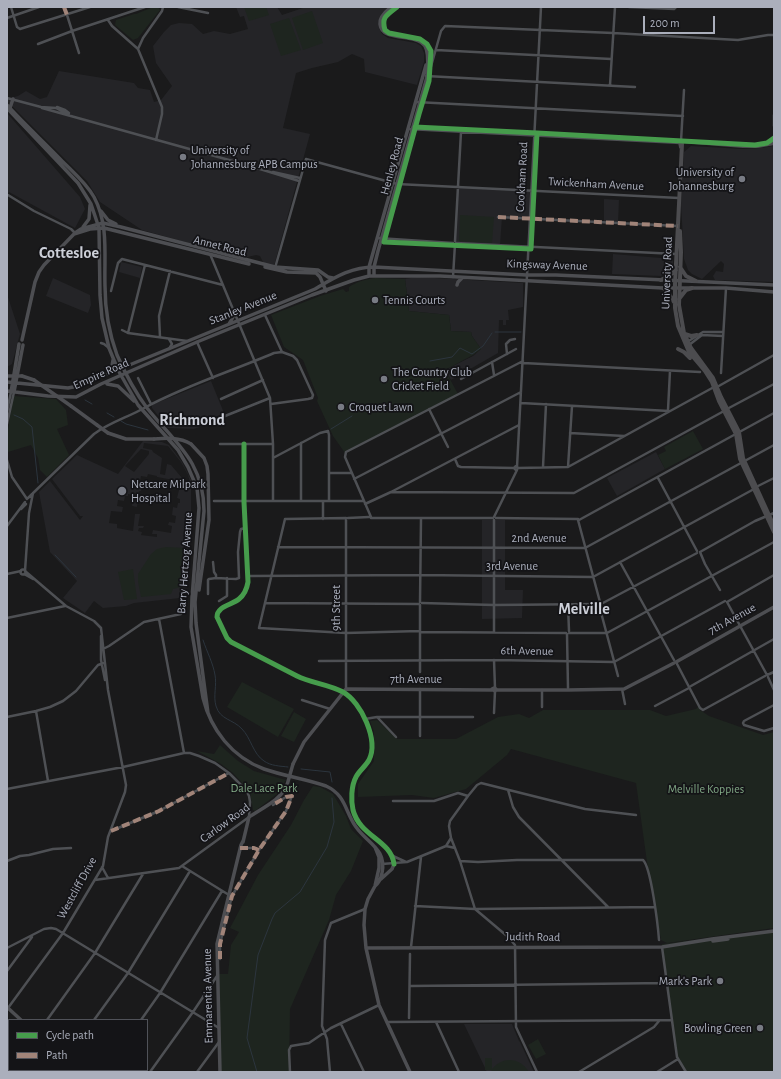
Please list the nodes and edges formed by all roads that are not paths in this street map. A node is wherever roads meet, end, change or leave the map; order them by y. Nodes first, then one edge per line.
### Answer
1 (11, 7) edge
2 (39, 7) edge
3 (90, 7) edge
4 (145, 7) edge
5 (163, 7) edge
6 (178, 7) edge
7 (391, 7) edge
8 (541, 7) edge
9 (615, 7) edge
10 (630, 7) edge
11 (676, 7) edge
12 (208, 13) dead end
13 (67, 15) junction
14 (13, 16) junction
15 (7, 18) edge
16 (108, 20) junction
17 (540, 30) junction
18 (72, 31) junction
19 (613, 33) junction
20 (774, 35) edge
21 (38, 44) dead end
22 (138, 49) junction
23 (436, 50) junction
24 (79, 53) dead end
25 (538, 55) junction
26 (611, 59) junction
27 (426, 75) junction
28 (537, 82) junction
29 (610, 85) junction
30 (635, 87) dead end
31 (684, 90) dead end
32 (7, 98) edge
33 (12, 100) junction
34 (416, 102) junction
35 (420, 102) junction
36 (8, 107) edge
37 (536, 108) junction
38 (774, 115) edge
39 (683, 116) junction
40 (73, 117) junction
41 (774, 126) edge
42 (410, 129) junction
43 (460, 132) junction
44 (32, 133) junction
45 (534, 135) junction
46 (156, 140) junction
47 (774, 141) edge
48 (682, 143) junction
49 (300, 180) junction
50 (395, 183) junction
51 (458, 187) junction
52 (532, 191) junction
53 (8, 196) edge
54 (88, 198) junction
55 (679, 198) junction
56 (98, 205) junction
57 (679, 216) junction
58 (498, 217) dead end
59 (530, 219) junction
60 (100, 225) junction
61 (678, 226) junction
62 (121, 227) junction
63 (104, 228) junction
64 (81, 229) junction
65 (75, 234) junction
66 (380, 239) junction
67 (455, 243) junction
68 (528, 246) junction
69 (210, 253) junction
70 (677, 254) junction
71 (145, 265) junction
72 (680, 266) junction
73 (369, 267) junction
74 (374, 267) junction
75 (274, 268) junction
76 (676, 270) junction
77 (170, 271) junction
78 (453, 271) junction
79 (374, 275) junction
80 (527, 275) junction
81 (369, 276) junction
82 (453, 277) junction
83 (463, 277) junction
84 (334, 278) junction
85 (528, 280) junction
86 (661, 280) junction
87 (677, 281) junction
88 (696, 282) junction
89 (323, 284) junction
90 (223, 285) junction
91 (457, 285) dead end
92 (774, 285) edge
93 (663, 288) junction
94 (677, 288) junction
95 (692, 288) junction
96 (726, 288) junction
97 (111, 290) dead end
98 (326, 291) junction
99 (774, 292) edge
100 (677, 301) junction
101 (234, 311) junction
102 (265, 315) junction
103 (238, 321) junction
104 (230, 324) junction
105 (239, 325) junction
106 (122, 330) dead end
107 (128, 333) junction
108 (684, 333) junction
109 (723, 334) junction
110 (697, 335) junction
111 (160, 338) junction
112 (682, 338) junction
113 (169, 339) junction
114 (515, 340) dead end
115 (187, 341) junction
116 (197, 342) junction
117 (101, 343) dead end
118 (687, 344) junction
119 (109, 348) junction
120 (169, 349) junction
121 (516, 349) dead end
122 (282, 352) junction
123 (507, 354) junction
124 (774, 355) edge
125 (113, 358) junction
126 (255, 361) junction
127 (492, 362) junction
128 (523, 362) junction
129 (697, 362) junction
130 (124, 368) junction
131 (118, 370) junction
132 (670, 371) junction
133 (700, 372) dead end
134 (721, 373) dead end
135 (127, 374) junction
136 (105, 375) junction
137 (494, 375) junction
138 (8, 376) edge
139 (122, 376) junction
140 (138, 378) dead end
141 (212, 378) junction
142 (461, 379) dead end
143 (263, 380) junction
144 (7, 382) edge
145 (14, 383) junction
146 (101, 384) junction
147 (774, 384) edge
148 (715, 387) junction
149 (11, 392) edge
150 (522, 392) junction
151 (270, 398) junction
152 (221, 399) dead end
153 (521, 403) junction
154 (151, 404) junction
155 (271, 404) junction
156 (546, 404) junction
157 (138, 405) junction
158 (572, 406) junction
159 (146, 407) junction
160 (7, 409) edge
161 (141, 409) junction
162 (429, 409) junction
163 (726, 410) junction
164 (669, 411) junction
165 (774, 413) edge
166 (210, 422) dead end
167 (7, 424) edge
168 (519, 425) junction
169 (570, 433) junction
170 (737, 433) junction
171 (442, 434) junction
172 (625, 436) junction
173 (301, 443) junction
174 (220, 444) dead end
175 (244, 444) junction
176 (273, 444) junction
177 (774, 446) edge
178 (448, 447) dead end
179 (273, 458) junction
180 (455, 459) junction
181 (7, 460) edge
182 (743, 462) junction
183 (543, 467) junction
184 (568, 467) junction
185 (516, 468) junction
186 (329, 473) junction
187 (352, 473) junction
188 (657, 477) junction
189 (774, 478) edge
190 (354, 479) junction
191 (755, 488) junction
192 (391, 492) junction
193 (505, 493) junction
194 (214, 501) dead end
195 (273, 501) junction
196 (301, 501) junction
197 (323, 501) junction
198 (329, 501) junction
199 (671, 501) junction
200 (27, 502) junction
201 (244, 502) junction
202 (365, 502) junction
203 (774, 513) edge
204 (767, 515) junction
205 (370, 518) junction
206 (420, 518) junction
207 (494, 518) junction
208 (323, 519) junction
209 (347, 519) junction
210 (579, 520) junction
211 (7, 526) edge
212 (774, 526) edge
213 (685, 527) junction
214 (244, 528) junction
215 (774, 532) edge
216 (774, 542) edge
217 (278, 547) junction
218 (346, 547) junction
219 (420, 547) junction
220 (494, 547) junction
221 (585, 548) junction
222 (698, 552) junction
223 (213, 562) dead end
224 (620, 562) junction
225 (23, 572) junction
226 (7, 574) edge
227 (272, 575) junction
228 (346, 575) junction
229 (420, 575) junction
230 (494, 575) junction
231 (774, 575) edge
232 (249, 576) junction
233 (593, 576) junction
234 (712, 577) junction
235 (216, 578) junction
236 (227, 578) junction
237 (634, 587) junction
238 (720, 590) dead end
239 (208, 594) dead end
240 (219, 601) dead end
241 (726, 602) junction
242 (265, 603) junction
243 (421, 603) junction
244 (599, 603) junction
245 (346, 604) junction
246 (494, 604) junction
247 (568, 604) junction
248 (66, 606) junction
249 (774, 607) edge
250 (195, 609) junction
251 (647, 612) junction
252 (181, 614) dead end
253 (7, 618) edge
254 (158, 619) junction
255 (739, 626) junction
256 (421, 632) junction
257 (494, 632) junction
258 (568, 632) junction
259 (346, 633) junction
260 (607, 633) junction
261 (661, 637) junction
262 (774, 639) edge
263 (102, 650) junction
264 (753, 651) junction
265 (494, 660) junction
266 (319, 661) dead end
267 (346, 661) junction
268 (420, 661) junction
269 (568, 661) junction
270 (675, 661) junction
271 (614, 662) junction
272 (103, 664) junction
273 (420, 672) dead end
274 (774, 672) edge
275 (618, 676) dead end
276 (766, 676) junction
277 (690, 687) junction
278 (568, 688) junction
279 (420, 689) junction
280 (622, 689) junction
281 (344, 690) junction
282 (494, 690) junction
283 (542, 690) junction
284 (774, 690) edge
285 (302, 700) dead end
286 (625, 704) dead end
287 (774, 705) edge
288 (655, 706) dead end
289 (542, 708) dead end
290 (330, 709) junction
291 (36, 711) junction
292 (494, 713) dead end
293 (208, 714) junction
294 (7, 716) edge
295 (420, 717) junction
296 (473, 717) dead end
297 (377, 718) junction
298 (365, 719) junction
299 (774, 728) edge
300 (420, 736) dead end
301 (396, 737) dead end
302 (184, 753) junction
303 (123, 767) junction
304 (229, 774) junction
305 (48, 781) junction
306 (7, 789) edge
307 (508, 790) junction
308 (468, 796) junction
309 (393, 801) dead end
310 (273, 805) dead end
311 (636, 815) dead end
312 (249, 817) junction
313 (111, 831) junction
314 (451, 838) junction
315 (446, 846) junction
316 (71, 848) dead end
317 (241, 848) junction
318 (455, 848) junction
319 (259, 850) junction
320 (393, 856) junction
321 (421, 857) junction
322 (563, 860) junction
323 (7, 861) edge
324 (460, 861) junction
325 (407, 862) junction
326 (381, 864) junction
327 (394, 864) junction
328 (182, 866) junction
329 (102, 867) junction
330 (190, 871) junction
331 (143, 874) junction
332 (108, 878) junction
333 (380, 879) junction
334 (95, 880) junction
335 (374, 886) junction
336 (222, 891) junction
337 (229, 895) junction
338 (415, 906) junction
339 (608, 907) junction
340 (655, 907) junction
341 (365, 909) junction
342 (475, 909) junction
343 (774, 931) edge
344 (63, 933) junction
345 (32, 936) junction
346 (659, 940) dead end
347 (18, 943) junction
348 (411, 947) junction
349 (515, 947) junction
350 (662, 947) junction
351 (7, 948) edge
352 (23, 948) junction
353 (366, 948) junction
354 (95, 954) junction
355 (410, 954) dead end
356 (220, 958) dead end
357 (7, 971) edge
358 (128, 973) junction
359 (218, 975) junction
360 (666, 983) junction
361 (515, 985) junction
362 (410, 986) junction
363 (160, 993) junction
364 (379, 1005) junction
365 (8, 1008) edge
366 (193, 1012) junction
367 (409, 1018) dead end
368 (20, 1019) edge
369 (48, 1019) edge
370 (95, 1019) edge
371 (142, 1019) edge
372 (672, 1020) junction
373 (515, 1021) junction
374 (659, 1021) junction
375 (387, 1022) junction
376 (436, 1022) junction
377 (341, 1024) junction
378 (219, 1028) junction
379 (324, 1033) junction
380 (219, 1041) junction
381 (678, 1059) junction
382 (150, 1072) edge
383 (197, 1072) edge
384 (220, 1072) edge
385 (290, 1072) edge
386 (330, 1072) edge
387 (364, 1072) edge
388 (410, 1072) edge
389 (459, 1072) edge
390 (537, 1072) edge
391 (579, 1072) edge
392 (657, 1072) edge
393 (686, 1072) edge

1 - 14 street
2 - 14 street
3 - 13 street
4 - 16 street
5 - 22 street
6 - 12 street
7 - 27 main road, Henley Road
8 - 17 street, Cookham Road
9 - 19 street
10 - 11 street
13 - 14 street
13 - 18 street
14 - 15 street
16 - 18 street
16 - 22 street
17 - 19 street
17 - 23 street, Henley Road
17 - 25 street, Cookham Road
18 - 21 street
18 - 24 street
19 - 20 street
19 - 26 street
22 - 46 street
23 - 25 street
23 - 27 street, Henley Road
25 - 26 street
25 - 28 street, Cookham Road
26 - 29 street
27 - 28 street
27 - 34 main road, Henley Road
27 - 35 main road, Henley Road
28 - 29 street
28 - 37 street, Cookham Road
29 - 30 street
31 - 39 street, University Road
32 - 33 street
33 - 36 main road
33 - 40 street
33 - 40 street
34 - 35 street
34 - 42 main road, Henley Road
35 - 37 street
35 - 42 main road, Henley Road
36 - 44 main road
37 - 39 street
37 - 45 street, Cookham Road
38 - 41 street
39 - 48 street, University Road
40 - 46 street
42 - 43 street
42 - 50 main road, Henley Road
43 - 45 street
43 - 51 street
44 - 54 main road
44 - 56 main road
45 - 48 street
45 - 52 street, Cookham Road
46 - 49 street
47 - 48 main road
48 - 55 main road, University Road
49 - 50 street, Twickenham Avenue
49 - 75 street
50 - 51 street, Twickenham Avenue
50 - 66 main road, Henley Road
51 - 52 street, Twickenham Avenue
51 - 67 street
52 - 55 street, Twickenham Avenue
52 - 59 street, Cookham Road
53 - 65 street
54 - 60 main road
54 - 64 main road
55 - 57 main road, University Road
56 - 60 main road
56 - 62 main road
57 - 61 main road, University Road
57 - 72 main road, University Road
58 - 59 street
59 - 61 street
59 - 68 street, Cookham Road
60 - 62 main road, Annet Road
60 - 63 main road, Barry Hertzog Avenue
60 - 64 main road
60 - 65 main road
60 - 119 main road, Barry Hertzog Avenue
61 - 70 main road, University Road
62 - 69 main road, Annet Road
63 - 69 main road, Annet Road
63 - 130 main road, Barry Hertzog Avenue
64 - 65 main road
65 - 145 main road
66 - 67 street
66 - 73 main road, Henley Road
66 - 74 main road, Henley Road
67 - 68 street
67 - 78 street
68 - 70 street
68 - 80 street, Cookham Road
69 - 75 main road, Annet Road
69 - 90 street
70 - 76 main road, University Road
71 - 77 street
71 - 97 street
71 - 107 street
72 - 87 main road, University Road
72 - 88 main road
73 - 74 main road, Kingsway Avenue
73 - 81 main road, Henley Road
73 - 84 main road, Kingsway Avenue
74 - 78 main road, Kingsway Avenue
74 - 79 main road, Henley Road
75 - 84 main road, Annet Road
75 - 89 main road, Annet Road
76 - 86 main road
76 - 87 main road, University Road
77 - 90 street
77 - 111 street
78 - 80 main road, Kingsway Avenue
78 - 82 street
79 - 81 main road, Kingsway Avenue
79 - 82 main road, Kingsway Avenue
80 - 85 street, Cookham Road
80 - 86 main road, Kingsway Avenue
81 - 98 main road, Kingsway Avenue
82 - 83 main road, Kingsway Avenue
83 - 85 main road, Kingsway Avenue
83 - 91 main road
84 - 89 main road, Kingsway Avenue
85 - 93 main road, Kingsway Avenue
85 - 128 street, Cookham Road
86 - 87 main road, Kingsway Avenue
87 - 88 main road, Kingsway Avenue
87 - 94 main road, University Road
88 - 92 main road, Kingsway Avenue
89 - 98 main road, Annet Road
89 - 103 main road, Stanley Avenue
90 - 101 street
93 - 94 main road, Kingsway Avenue
93 - 100 main road
94 - 95 main road, Kingsway Avenue
94 - 100 main road, University Road
95 - 96 main road, Kingsway Avenue
95 - 100 main road
96 - 99 main road, Kingsway Avenue
96 - 109 street
98 - 102 main road, Stanley Avenue
100 - 108 main road, University Road
100 - 112 main road, University Road
101 - 103 street
101 - 104 main road
102 - 105 main road, Stanley Avenue
102 - 122 street
103 - 104 main road, Stanley Avenue
103 - 105 street
104 - 115 main road, Stanley Avenue
105 - 116 main road, Stanley Avenue
105 - 126 street
106 - 107 street, Stanley Avenue
107 - 111 street, Stanley Avenue
108 - 110 main road
108 - 118 main road, University Road
109 - 110 street
109 - 118 street
109 - 134 street
110 - 118 street
111 - 113 street, Stanley Avenue
112 - 118 main road, University Road
112 - 129 main road
113 - 115 street, Stanley Avenue
113 - 120 street
114 - 123 street
115 - 120 main road, Empire Road
116 - 135 main road, Empire Road
116 - 141 street
117 - 119 street
118 - 129 main road, University Road
118 - 148 main road, University Road
119 - 125 main road, Barry Hertzog Avenue
120 - 130 main road, Empire Road
121 - 123 street
122 - 126 street
122 - 155 street
123 - 127 street
124 - 148 street
125 - 131 main road, Barry Hertzog Avenue
125 - 136 main road
126 - 141 street
126 - 143 street
127 - 137 street
127 - 142 street
128 - 132 street
128 - 137 street
128 - 150 street, Cookham Road
129 - 148 main road, University Road
130 - 131 main road, Empire Road
130 - 135 main road, Barry Hertzog Avenue
131 - 136 main road, Empire Road
131 - 139 main road, Barry Hertzog Avenue
132 - 133 street
132 - 164 street
135 - 139 main road, Empire Road
135 - 159 main road, Barry Hertzog Avenue
136 - 145 main road, Empire Road
137 - 162 street
138 - 250 main road, bridge
139 - 146 main road, Empire Road
139 - 157 main road, Barry Hertzog Avenue
140 - 154 street
141 - 154 street
143 - 151 street
143 - 152 street
144 - 145 main road, Empire Road
145 - 149 main road
146 - 149 main road, Empire Road
146 - 157 main road
147 - 163 street
148 - 163 main road, University Road
148 - 164 street
149 - 160 street
149 - 167 street
150 - 153 street, Cookham Road
150 - 171 street
151 - 155 street
151 - 166 street
153 - 156 street
153 - 168 street, Cookham Road
154 - 159 street
155 - 176 street
156 - 158 street
156 - 183 street
157 - 161 main road, Barry Hertzog Avenue
158 - 164 street
158 - 169 street
159 - 161 street
159 - 250 main road, Barry Hertzog Avenue
161 - 200 street
161 - 293 main road, Barry Hertzog Avenue
162 - 171 street
162 - 187 street
163 - 170 main road, University Road
163 - 193 street
164 - 172 street
165 - 170 street
168 - 180 street
168 - 185 street, Cookham Road
169 - 172 street
169 - 184 street
170 - 182 main road
170 - 188 street
171 - 178 street
171 - 190 street
172 - 184 street
173 - 179 street
173 - 186 street
173 - 196 street
174 - 175 street
175 - 176 street
175 - 201 street
176 - 179 street
177 - 182 street, 2nd Avenue
179 - 195 street
180 - 185 street
180 - 192 street
181 - 200 street
182 - 191 main road
182 - 199 street, 2nd Avenue
183 - 184 street
183 - 185 street
185 - 193 street
186 - 187 street
186 - 198 street
187 - 190 street
188 - 199 street
188 - 210 street
189 - 191 street, 3rd Avenue
190 - 202 street
191 - 204 main road
191 - 213 street, 3rd Avenue
192 - 193 street
192 - 202 street
193 - 207 street
194 - 201 street
195 - 196 street
195 - 201 street
196 - 197 street
197 - 198 street
197 - 208 street
198 - 202 street
199 - 213 street
199 - 221 street, 2nd Avenue
200 - 211 street
200 - 225 street
201 - 214 street
202 - 205 street
203 - 204 street
204 - 212 main road
204 - 215 main road
204 - 222 street
205 - 206 street
205 - 209 street
206 - 207 street
206 - 219 street
207 - 210 street
207 - 220 street
208 - 209 street
208 - 217 street
209 - 218 street, 9th Street
210 - 221 street
213 - 222 street
213 - 224 street, 3rd Avenue
214 - 232 street
214 - 236 street
216 - 234 street
217 - 218 street, 2nd Avenue
217 - 227 street
218 - 219 street, 2nd Avenue
218 - 228 street, 9th Street
219 - 220 street, 2nd Avenue
219 - 229 street
220 - 221 street, 2nd Avenue
220 - 230 street
221 - 233 street
222 - 234 street
222 - 237 street
223 - 235 street
224 - 233 street, 3rd Avenue
224 - 237 street
225 - 226 street
225 - 248 street, Westcliff Drive
227 - 228 street, 3rd Avenue
227 - 232 street, 3rd Avenue
227 - 242 street
228 - 229 street, 3rd Avenue
228 - 245 street, 9th Street
229 - 230 street, 3rd Avenue
229 - 243 street
230 - 233 street, 3rd Avenue
230 - 246 street
231 - 241 street, 6th Avenue
232 - 281 street
233 - 244 street
234 - 238 street
234 - 251 street
235 - 236 street
235 - 239 street
236 - 240 street
237 - 244 street
237 - 251 street
241 - 255 street
241 - 261 street, 6th Avenue
242 - 245 street
242 - 259 street
243 - 245 street
243 - 246 street
243 - 256 street
244 - 247 street
244 - 260 street
245 - 259 street, 9th Street
246 - 247 street
246 - 257 street
247 - 258 street
248 - 253 street
248 - 263 street, Westcliff Drive
249 - 255 main road, 7th Avenue
250 - 293 main road, Barry Hertzog Avenue
251 - 260 street
251 - 261 street
252 - 254 street
254 - 263 street
254 - 302 street
255 - 264 street
255 - 270 main road, 7th Avenue
256 - 257 street
256 - 259 street
256 - 268 street
257 - 258 street
258 - 260 street
258 - 269 street
259 - 267 street, 9th Street
260 - 271 street
261 - 270 street
261 - 271 street, 6th Avenue
262 - 264 street
263 - 272 street, Westcliff Drive
264 - 276 street
264 - 277 street
265 - 268 street, 6th Avenue
265 - 269 street, 6th Avenue
265 - 282 street
266 - 267 street, 6th Avenue
267 - 268 street, 6th Avenue
267 - 281 street, 9th Street
268 - 273 street
269 - 271 street, 6th Avenue
269 - 278 street
270 - 277 street
270 - 280 main road, 7th Avenue
271 - 275 street
272 - 291 street
272 - 303 street, Westcliff Drive
274 - 276 street
276 - 277 street
276 - 284 street
277 - 288 street
278 - 280 main road, 7th Avenue
278 - 283 main road, 7th Avenue
279 - 281 main road, 7th Avenue
279 - 282 main road, 7th Avenue
279 - 295 street
280 - 286 street
281 - 290 main road, Carlow Road
281 - 298 street
282 - 283 main road, 7th Avenue
282 - 292 street
283 - 289 street
285 - 290 street
287 - 299 street
290 - 312 main road, Carlow Road, bridge
291 - 294 street
291 - 305 street
293 - 326 main road, Barry Hertzog Avenue
295 - 296 street
295 - 297 street
295 - 300 street
297 - 298 street
297 - 301 street
298 - 320 street
302 - 303 street
302 - 304 street
303 - 305 street
303 - 313 street, Westcliff Drive
304 - 312 street
304 - 313 street
305 - 306 street
307 - 308 street
307 - 311 street
307 - 322 street
308 - 309 street
308 - 314 street
310 - 319 street
312 - 317 main road, Emmarentia Avenue
312 - 328 street, Carlow Road
313 - 329 street, Westcliff Drive
314 - 315 street
314 - 318 street
315 - 318 street
315 - 321 street
316 - 323 street
317 - 319 street
317 - 337 main road, Emmarentia Avenue
318 - 324 street
319 - 356 street
320 - 325 street
320 - 327 street
321 - 325 street
321 - 338 street
322 - 324 street
322 - 339 street
322 - 340 street
324 - 342 street
325 - 327 street
326 - 327 street
326 - 333 main road
326 - 335 main road
327 - 333 main road
328 - 330 street
328 - 331 street, Carlow Road
329 - 332 street
329 - 334 street, Westcliff Drive
330 - 336 street
330 - 358 street
331 - 332 street, Carlow Road
331 - 354 street
332 - 334 street, Carlow Road
333 - 335 main road
334 - 344 street, Westcliff Drive
335 - 341 main road
336 - 337 street
336 - 363 street
337 - 359 main road, Emmarentia Avenue
338 - 342 street
338 - 348 street
339 - 340 street
339 - 342 street
340 - 346 street
341 - 353 main road
341 - 379 street
342 - 349 street
343 - 350 main road, Judith Road
344 - 345 street
344 - 354 street
344 - 365 street, Westcliff Drive
345 - 347 street
345 - 352 street
347 - 351 street
347 - 352 street
348 - 349 main road, Judith Road
348 - 353 main road, Judith Road
349 - 350 main road, Judith Road
349 - 361 street
350 - 360 street
352 - 357 street
353 - 364 main road
354 - 358 street
354 - 369 street
355 - 362 street
358 - 363 street
358 - 370 street
359 - 366 street
359 - 378 main road, Emmarentia Avenue
360 - 361 street
360 - 372 street
361 - 362 street
361 - 373 street
362 - 367 street
363 - 366 street
363 - 371 street
364 - 375 main road
364 - 377 street
365 - 368 main road
366 - 378 street
366 - 382 street
372 - 374 street
372 - 381 street
373 - 374 street
373 - 376 street
373 - 390 street
374 - 391 street
375 - 376 street
375 - 388 main road
376 - 389 street
377 - 379 street
377 - 387 street
378 - 380 main road, Emmarentia Avenue
379 - 385 street
379 - 386 street
380 - 383 street
380 - 384 main road, Emmarentia Avenue
381 - 392 street
381 - 393 street

